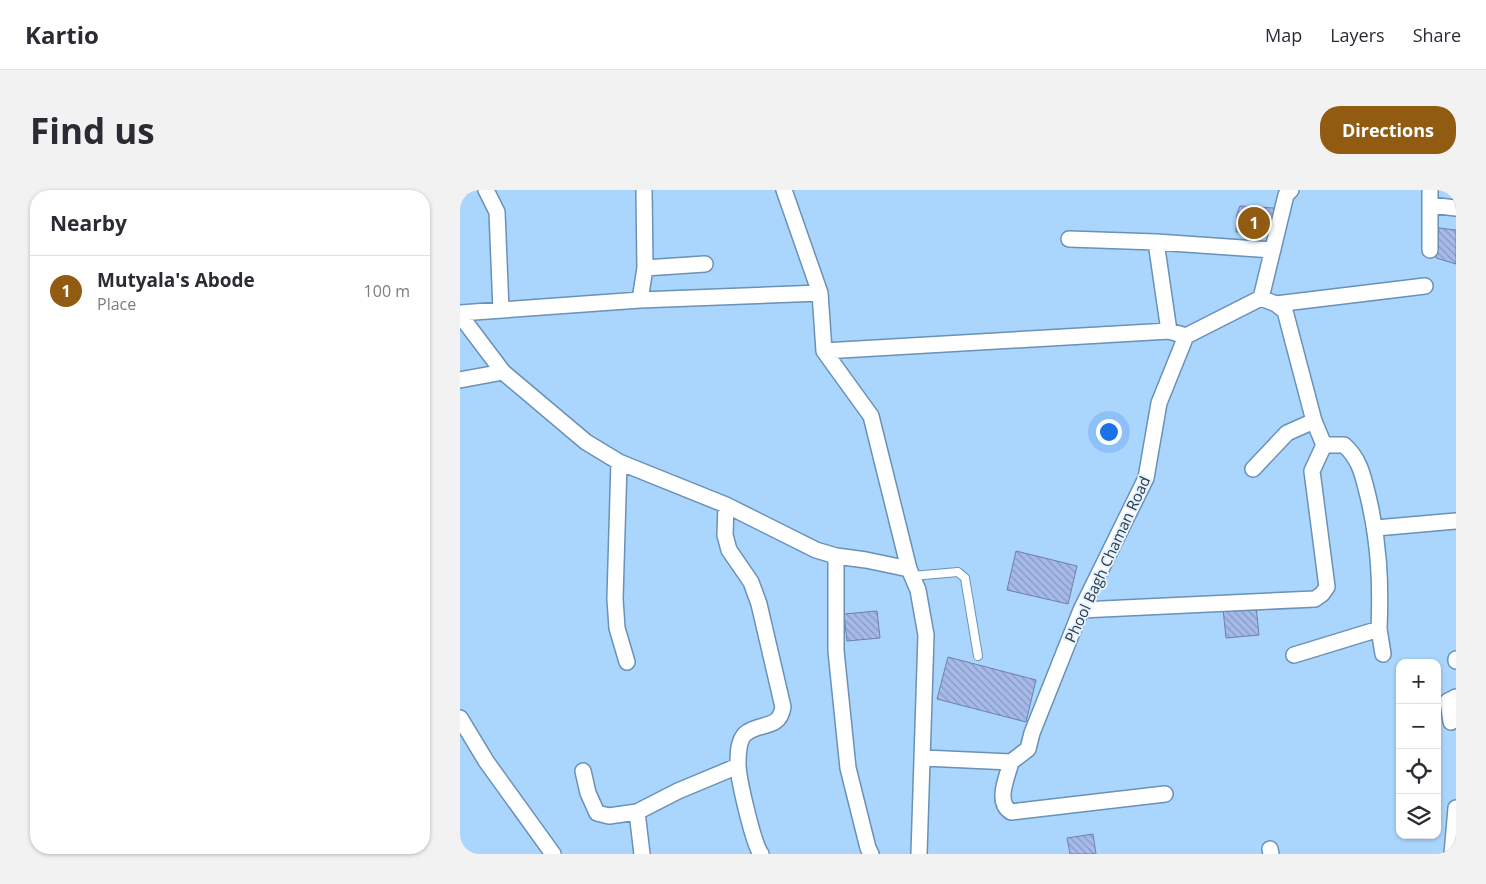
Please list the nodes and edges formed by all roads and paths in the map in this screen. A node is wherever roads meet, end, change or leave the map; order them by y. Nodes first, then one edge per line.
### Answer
1 (486, 190) edge
2 (644, 190) edge
3 (784, 190) edge
4 (1291, 190) edge
5 (1430, 198) edge
6 (1456, 208) edge
7 (1069, 239) dead end
8 (1156, 242) junction
9 (1273, 250) junction
10 (1430, 250) dead end
11 (705, 264) dead end
12 (645, 268) junction
13 (1425, 286) dead end
14 (820, 293) junction
15 (1261, 298) junction
16 (640, 300) junction
17 (1276, 304) junction
18 (501, 310) junction
19 (460, 314) edge
20 (1169, 331) junction
21 (1186, 336) junction
22 (824, 351) junction
23 (503, 372) junction
24 (460, 380) edge
25 (1314, 421) junction
26 (1324, 445) junction
27 (619, 462) junction
28 (1253, 468) dead end
29 (726, 505) junction
30 (1456, 522) edge
31 (1376, 528) junction
32 (836, 556) junction
33 (911, 572) junction
34 (1081, 610) junction
35 (1379, 630) junction
36 (1383, 654) dead end
37 (1294, 655) dead end
38 (978, 656) dead end
39 (627, 662) dead end
40 (1456, 696) edge
41 (460, 718) edge
42 (1451, 722) dead end
43 (924, 758) junction
44 (1011, 762) junction
45 (738, 766) junction
46 (583, 771) dead end
47 (1164, 794) dead end
48 (1456, 808) edge
49 (637, 812) junction
50 (553, 854) edge
51 (642, 854) edge
52 (761, 854) edge
53 (871, 854) edge
54 (919, 854) edge
55 (1452, 854) edge

1 - 18 street
2 - 12 street
3 - 14 street
4 - 9 street
5 - 6 street
5 - 10 street
7 - 8 street
8 - 9 street
8 - 20 street
9 - 15 street
11 - 12 street
12 - 16 street
13 - 17 street
14 - 16 street
14 - 22 street
15 - 17 street
15 - 21 street
16 - 18 street
17 - 25 street
18 - 19 street
19 - 23 street
20 - 21 street
20 - 22 street
21 - 34 street, Phool Bagh Chaman Road
22 - 33 street
23 - 24 street
23 - 27 street
25 - 26 street
25 - 28 street
26 - 31 street
26 - 34 street
27 - 29 street
27 - 39 street
29 - 32 street
29 - 45 street
30 - 31 street
31 - 35 street
32 - 33 street
32 - 53 street
33 - 38 lane
33 - 43 street
34 - 44 street, Phool Bagh Chaman Road
35 - 36 street
35 - 37 street
40 - 42 street
41 - 50 street
43 - 44 street
43 - 54 street
44 - 47 street
45 - 49 street
45 - 52 street
46 - 49 street
48 - 55 street
49 - 51 street

